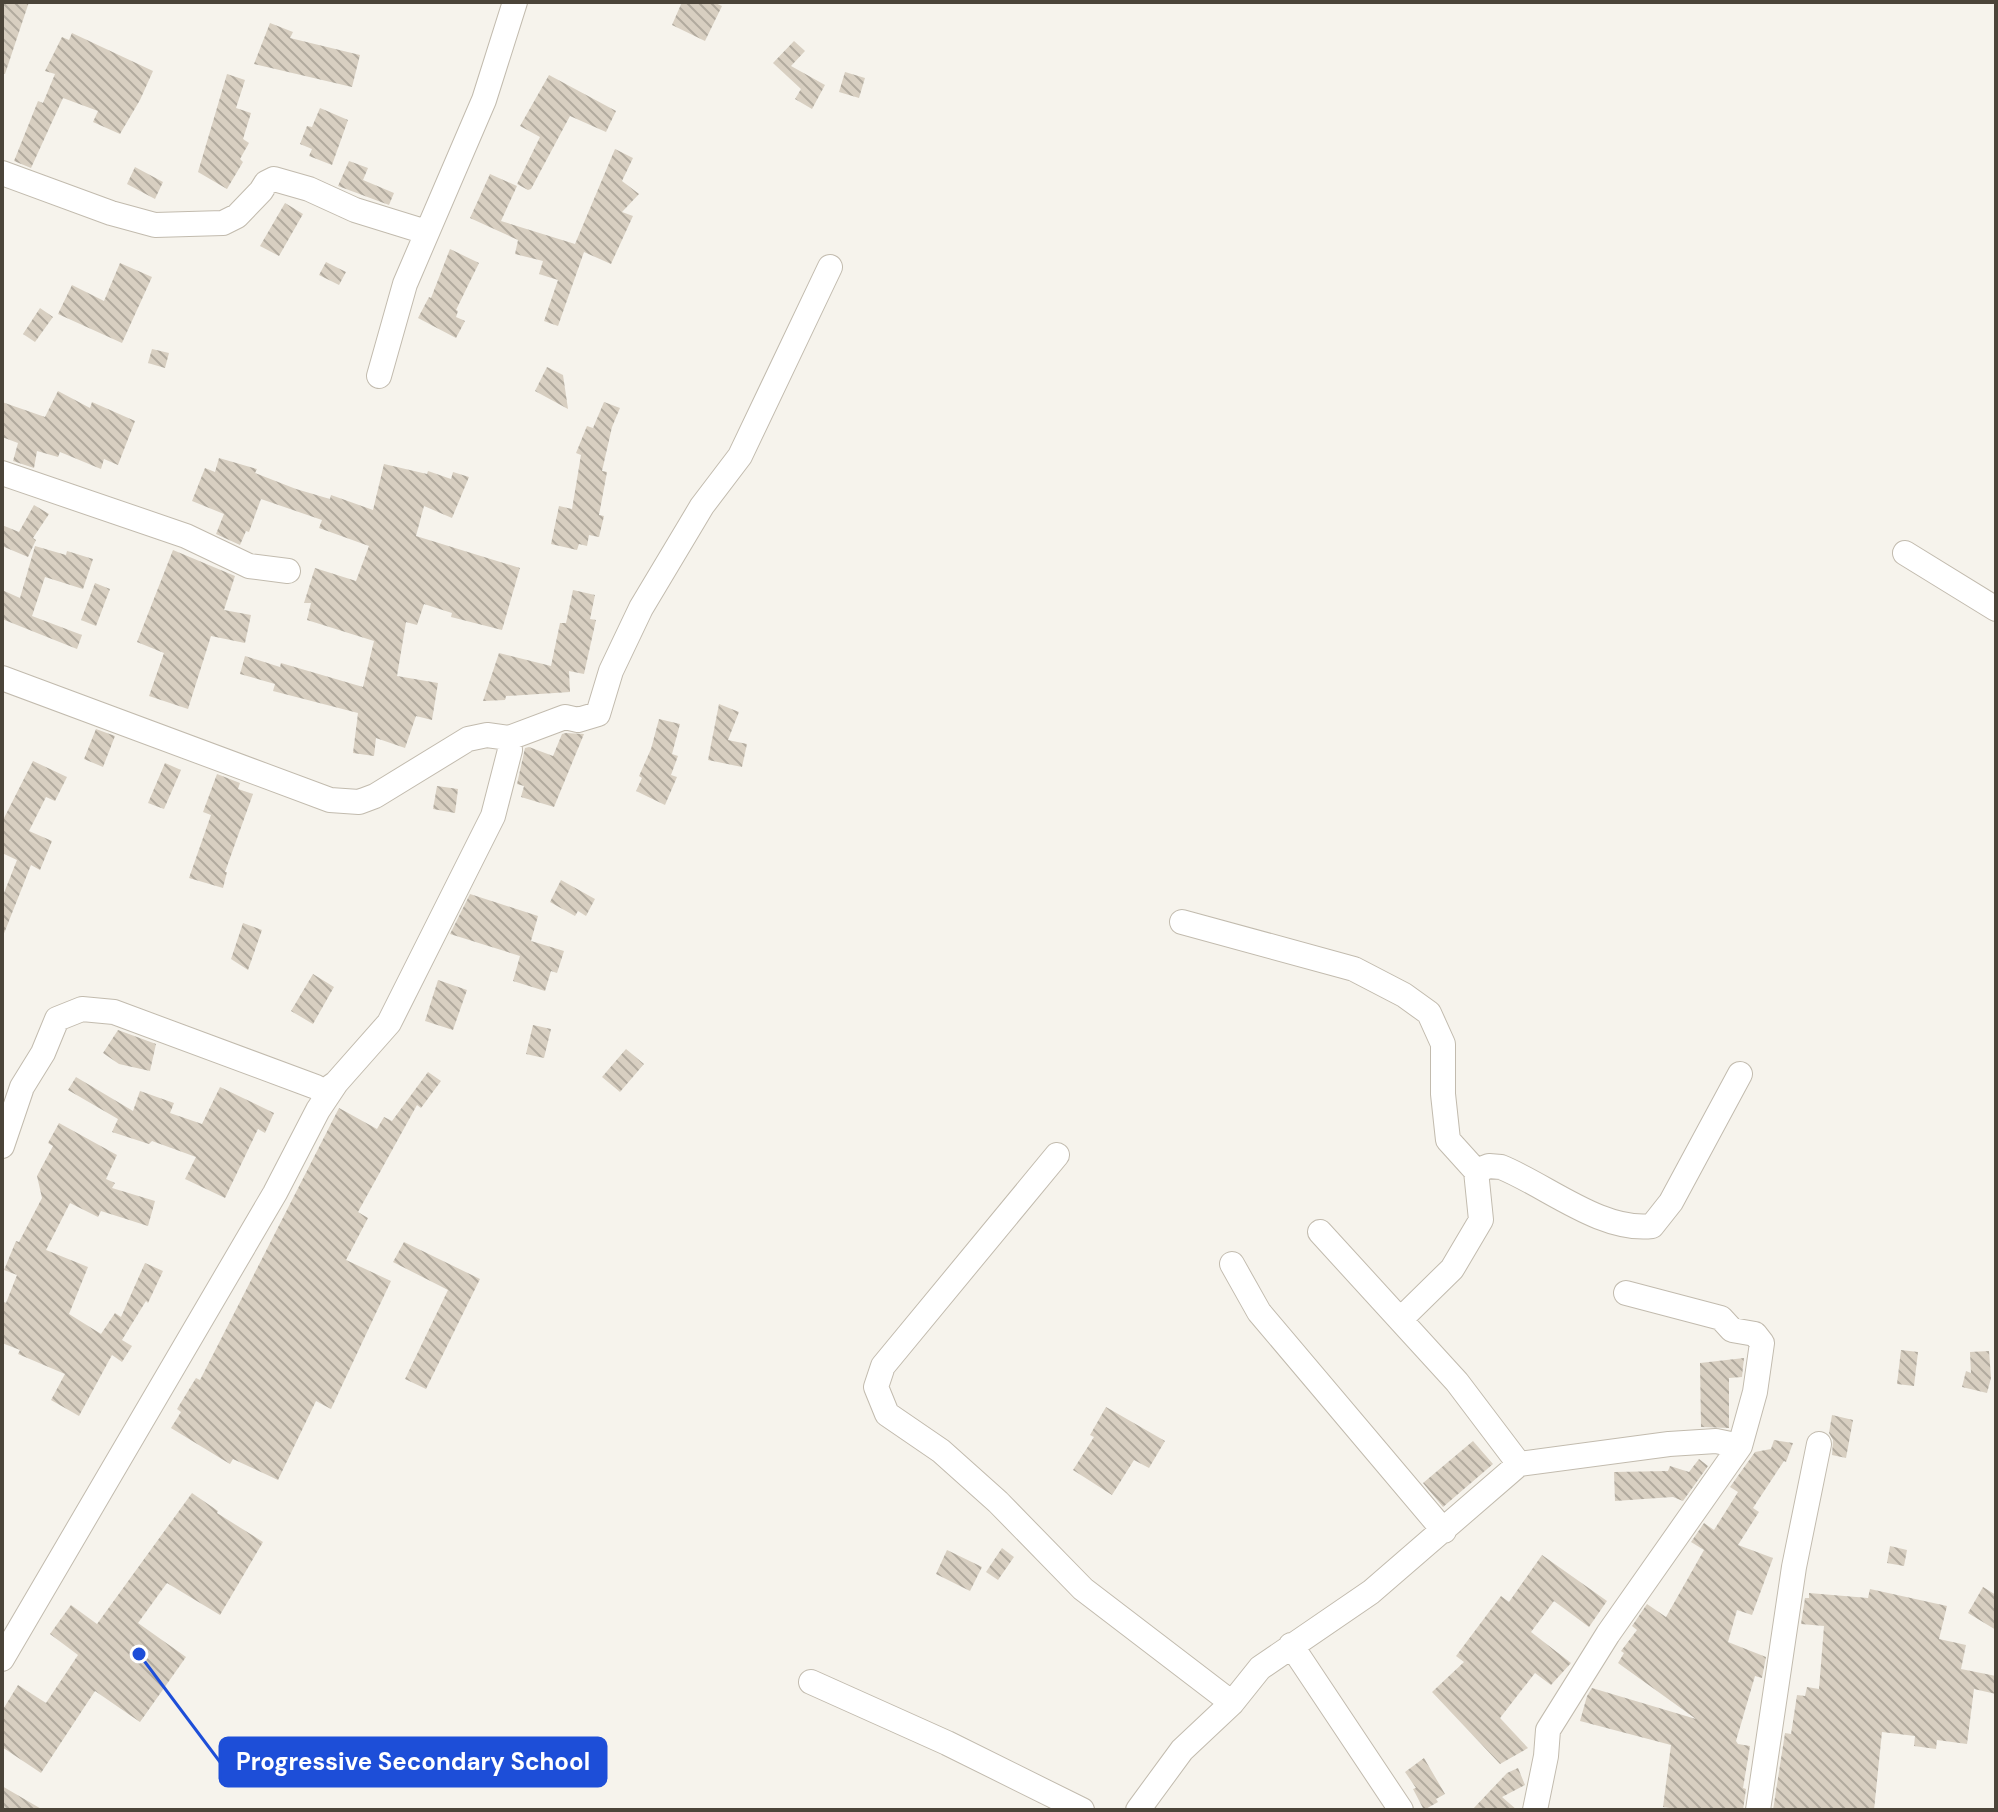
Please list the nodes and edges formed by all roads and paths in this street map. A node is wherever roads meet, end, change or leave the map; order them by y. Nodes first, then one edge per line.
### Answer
1 (515, 2) edge
2 (2, 173) edge
3 (426, 232) junction
4 (830, 267) dead end
5 (379, 376) dead end
6 (2, 473) edge
7 (1905, 553) dead end
8 (288, 571) dead end
9 (1996, 609) edge
10 (2, 678) edge
11 (509, 738) junction
12 (1182, 922) dead end
13 (1740, 1074) dead end
14 (12, 1082) edge
15 (336, 1083) junction
16 (2, 1146) edge
17 (1057, 1155) dead end
18 (1476, 1171) junction
19 (1320, 1232) dead end
20 (1232, 1264) dead end
21 (1626, 1293) dead end
22 (1401, 1319) junction
23 (1819, 1444) dead end
24 (1740, 1446) junction
25 (1519, 1464) junction
26 (1444, 1531) junction
27 (1291, 1645) junction
28 (2, 1659) edge
29 (811, 1682) dead end
30 (1232, 1703) junction
31 (1402, 1809) edge
32 (1082, 1810) edge
33 (1138, 1810) edge
34 (1535, 1810) edge
35 (1758, 1810) edge

1 - 3 street
2 - 3 street
3 - 5 street
4 - 11 street
6 - 8 street
7 - 9 street
10 - 11 street
11 - 15 street
12 - 18 street
13 - 18 street
14 - 15 street
14 - 16 street
15 - 28 street
17 - 30 street
18 - 22 street
19 - 22 street
20 - 26 street
21 - 24 street
22 - 25 street
23 - 35 street
24 - 25 street
24 - 34 street
25 - 26 street
26 - 27 street
27 - 30 street
27 - 31 street
29 - 32 street
30 - 33 street

